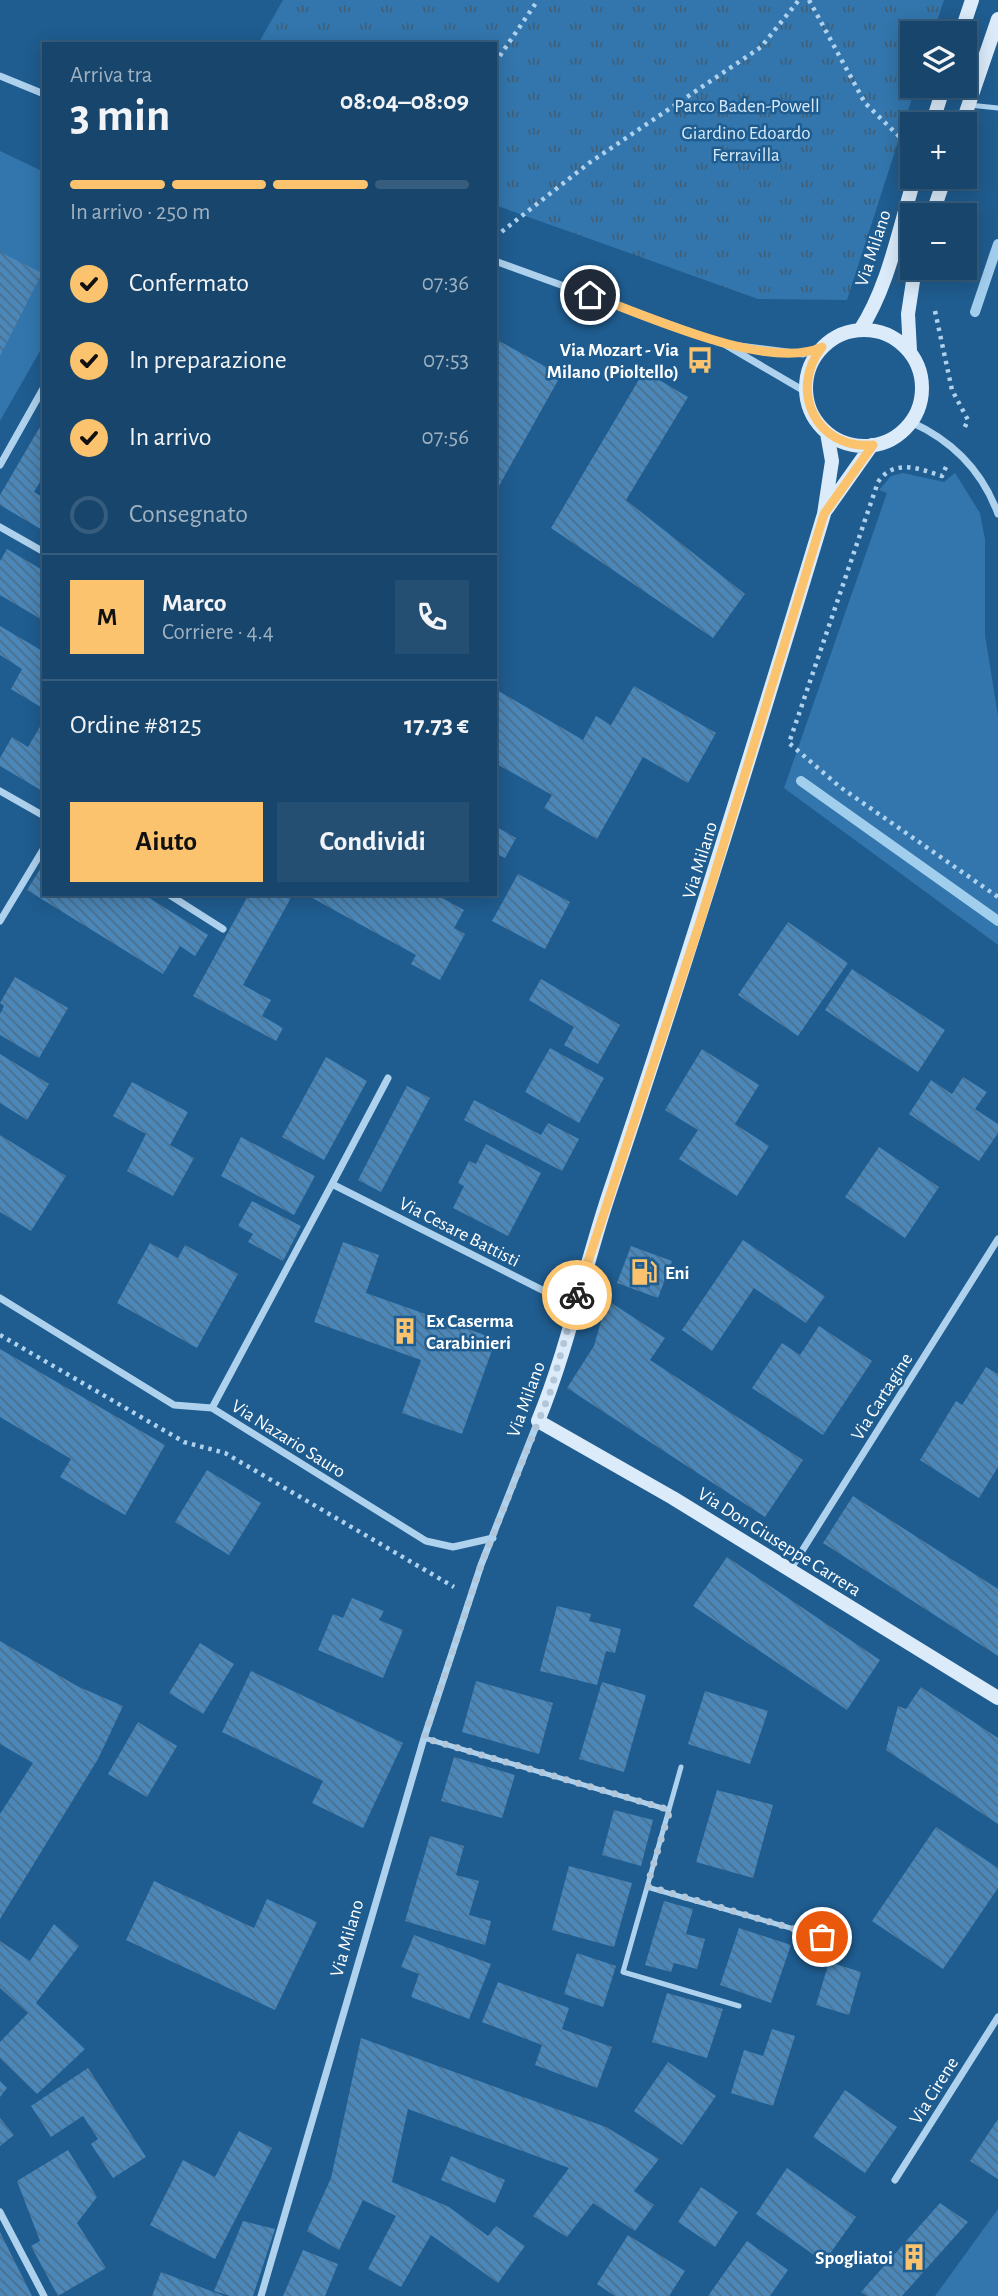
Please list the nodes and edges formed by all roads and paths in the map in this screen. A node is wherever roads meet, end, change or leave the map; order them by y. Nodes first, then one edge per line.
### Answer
1 (538, 0) edge
2 (799, 0) edge
3 (810, 0) edge
4 (972, 0) edge
5 (998, 19) edge
6 (965, 21) edge
7 (497, 60) edge
8 (0, 76) edge
9 (42, 93) edge
10 (969, 105) junction
11 (998, 108) edge
12 (966, 112) edge
13 (900, 137) edge
14 (911, 189) edge
15 (497, 235) edge
16 (497, 262) edge
17 (913, 280) edge
18 (935, 303) dead end
19 (860, 330) junction
20 (724, 344) junction
21 (822, 347) junction
22 (910, 351) junction
23 (42, 391) edge
24 (806, 392) junction
25 (911, 422) junction
26 (827, 433) junction
27 (873, 445) junction
28 (955, 448) junction
29 (0, 465) edge
30 (824, 514) junction
31 (998, 514) edge
32 (0, 527) edge
33 (42, 551) edge
34 (0, 790) edge
35 (42, 815) edge
36 (42, 851) edge
37 (171, 896) edge
38 (998, 897) edge
39 (0, 921) edge
40 (223, 929) dead end
41 (388, 1078) dead end
42 (332, 1184) junction
43 (998, 1239) edge
44 (0, 1298) edge
45 (574, 1306) junction
46 (0, 1335) edge
47 (212, 1408) junction
48 (538, 1421) junction
49 (493, 1538) junction
50 (790, 1570) junction
51 (471, 1597) junction
52 (998, 1698) edge
53 (424, 1738) junction
54 (681, 1767) dead end
55 (670, 1810) junction
56 (647, 1886) junction
57 (822, 1937) dead end
58 (739, 2006) dead end
59 (998, 2017) edge
60 (895, 2180) dead end
61 (0, 2212) edge
62 (44, 2296) edge
63 (261, 2296) edge

1 - 7 path
2 - 15 path
3 - 13 path
4 - 6 street
5 - 10 street
8 - 9 street
10 - 11 lane
10 - 12 street
14 - 19 street, Via Milano
16 - 20 street
17 - 22 street
18 - 28 path
19 - 21 street
19 - 22 street
20 - 21 street
20 - 24 street
21 - 24 street
22 - 25 street
23 - 29 street
24 - 26 street
25 - 27 street
25 - 28 street
26 - 27 street
26 - 30 street, Via Milano
27 - 30 street, Via Milano
28 - 31 street
28 - 38 path
30 - 45 street, Via Milano
32 - 33 street
34 - 35 street
36 - 39 street
37 - 40 street
41 - 42 street
42 - 45 street, Via Cesare Battisti
42 - 47 street
43 - 50 street, Via Cartagine
44 - 47 street, Via Nazario Sauro
45 - 48 street, Via Milano
46 - 51 path
47 - 49 street, Via Nazario Sauro
48 - 49 street, Via Milano
48 - 50 street, Via Don Giuseppe Carrera
49 - 51 street, Via Milano
50 - 52 street, Via Don Giuseppe Carrera
51 - 53 street, Via Milano
53 - 55 lane
53 - 63 street, Via Milano
54 - 55 lane
55 - 56 lane
56 - 57 lane
56 - 58 lane
59 - 60 street, Via Cirene
61 - 62 street

